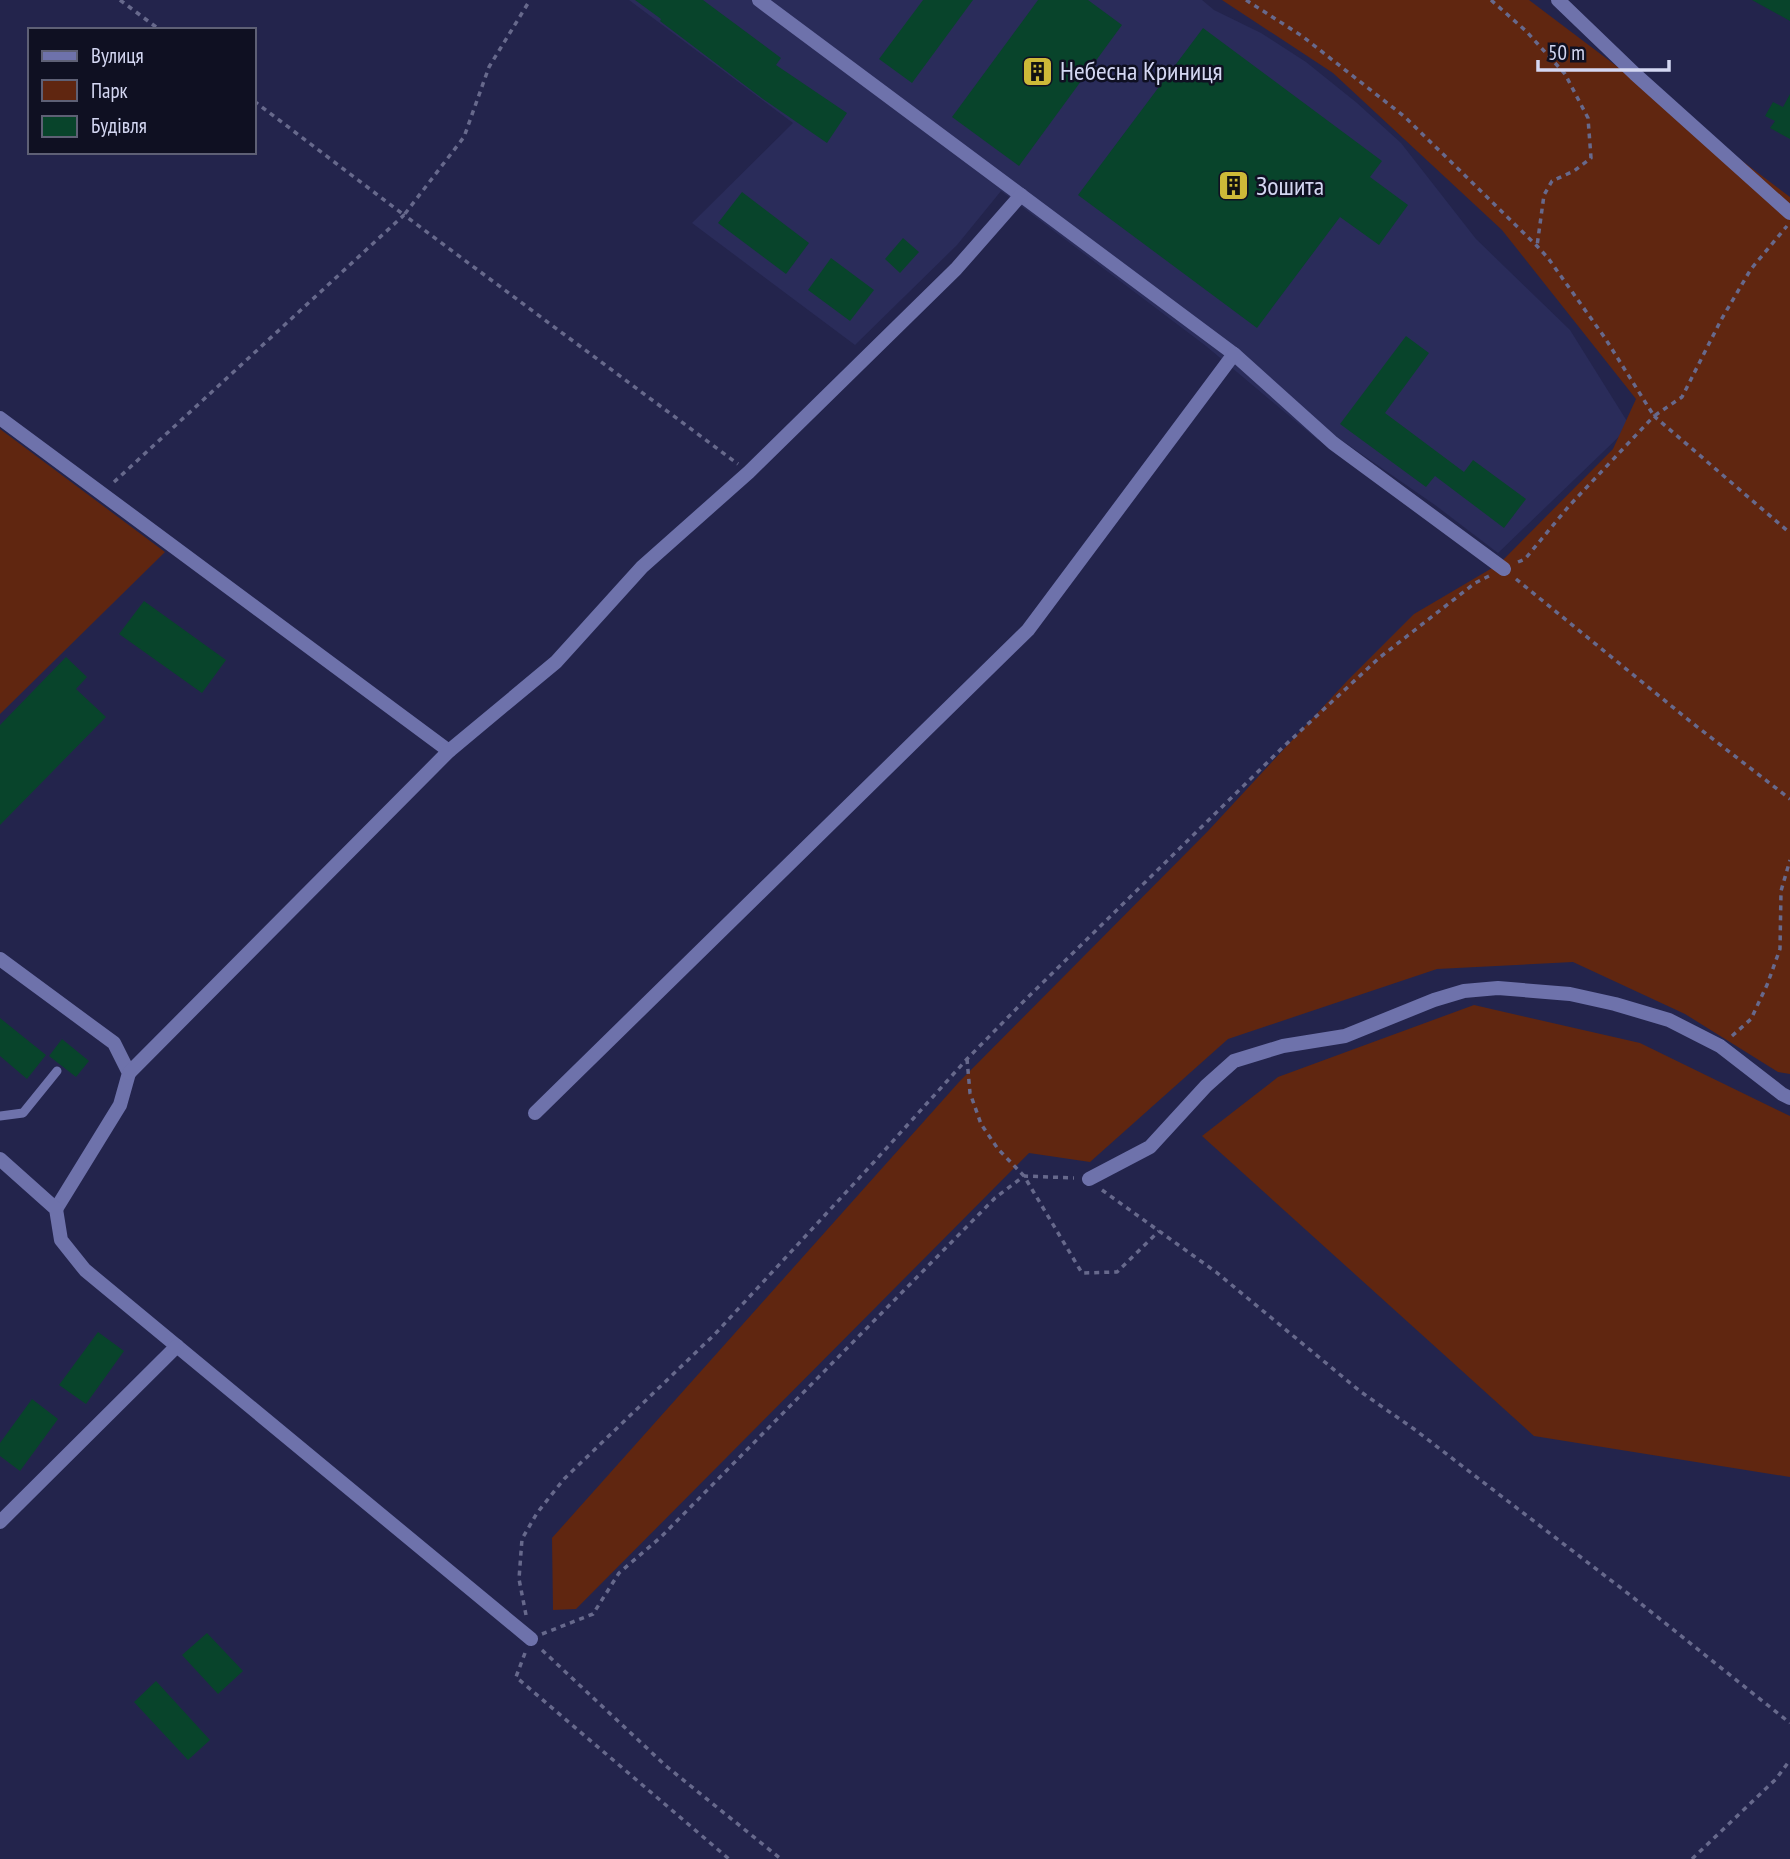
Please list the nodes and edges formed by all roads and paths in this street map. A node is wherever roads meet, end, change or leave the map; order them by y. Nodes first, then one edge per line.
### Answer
1 (120, 0) edge
2 (530, 0) edge
3 (759, 0) edge
4 (1246, 0) edge
5 (1492, 0) edge
6 (1558, 0) edge
7 (157, 28) edge
8 (256, 103) edge
9 (1021, 195) junction
10 (1790, 213) edge
11 (404, 215) junction
12 (1790, 223) edge
13 (1537, 247) junction
14 (1234, 354) junction
15 (1654, 416) junction
16 (0, 418) edge
17 (750, 472) junction
18 (102, 493) junction
19 (1790, 533) edge
20 (1504, 569) junction
21 (449, 751) junction
22 (1790, 799) edge
23 (1790, 860) edge
24 (0, 960) edge
25 (1720, 1046) junction
26 (967, 1059) junction
27 (57, 1071) dead end
28 (129, 1073) junction
29 (1790, 1098) edge
30 (535, 1113) dead end
31 (0, 1116) edge
32 (0, 1159) edge
33 (1024, 1176) junction
34 (1088, 1179) junction
35 (56, 1209) junction
36 (1160, 1231) junction
37 (177, 1346) junction
38 (0, 1522) edge
39 (531, 1639) junction
40 (1790, 1723) edge
41 (1790, 1760) edge
42 (729, 1859) edge
43 (782, 1859) edge
44 (1692, 1859) edge

1 - 7 path
2 - 11 path
3 - 9 street
4 - 13 path
5 - 13 path
6 - 10 street
8 - 11 path
9 - 14 street
9 - 17 street
11 - 17 path
11 - 18 path
12 - 15 path
13 - 15 path
14 - 20 street
14 - 30 street
15 - 19 path
15 - 20 path
16 - 18 street
17 - 21 street
18 - 21 street
20 - 22 path
20 - 26 path
21 - 28 street
23 - 25 path
24 - 28 street
25 - 29 street
25 - 34 street
26 - 33 path
26 - 39 path
27 - 31 lane
28 - 35 street
32 - 35 street
33 - 34 path
33 - 36 path
33 - 39 path
34 - 36 path
35 - 37 street
36 - 40 path
37 - 38 street
37 - 39 street
39 - 42 path
39 - 43 path
41 - 44 path

